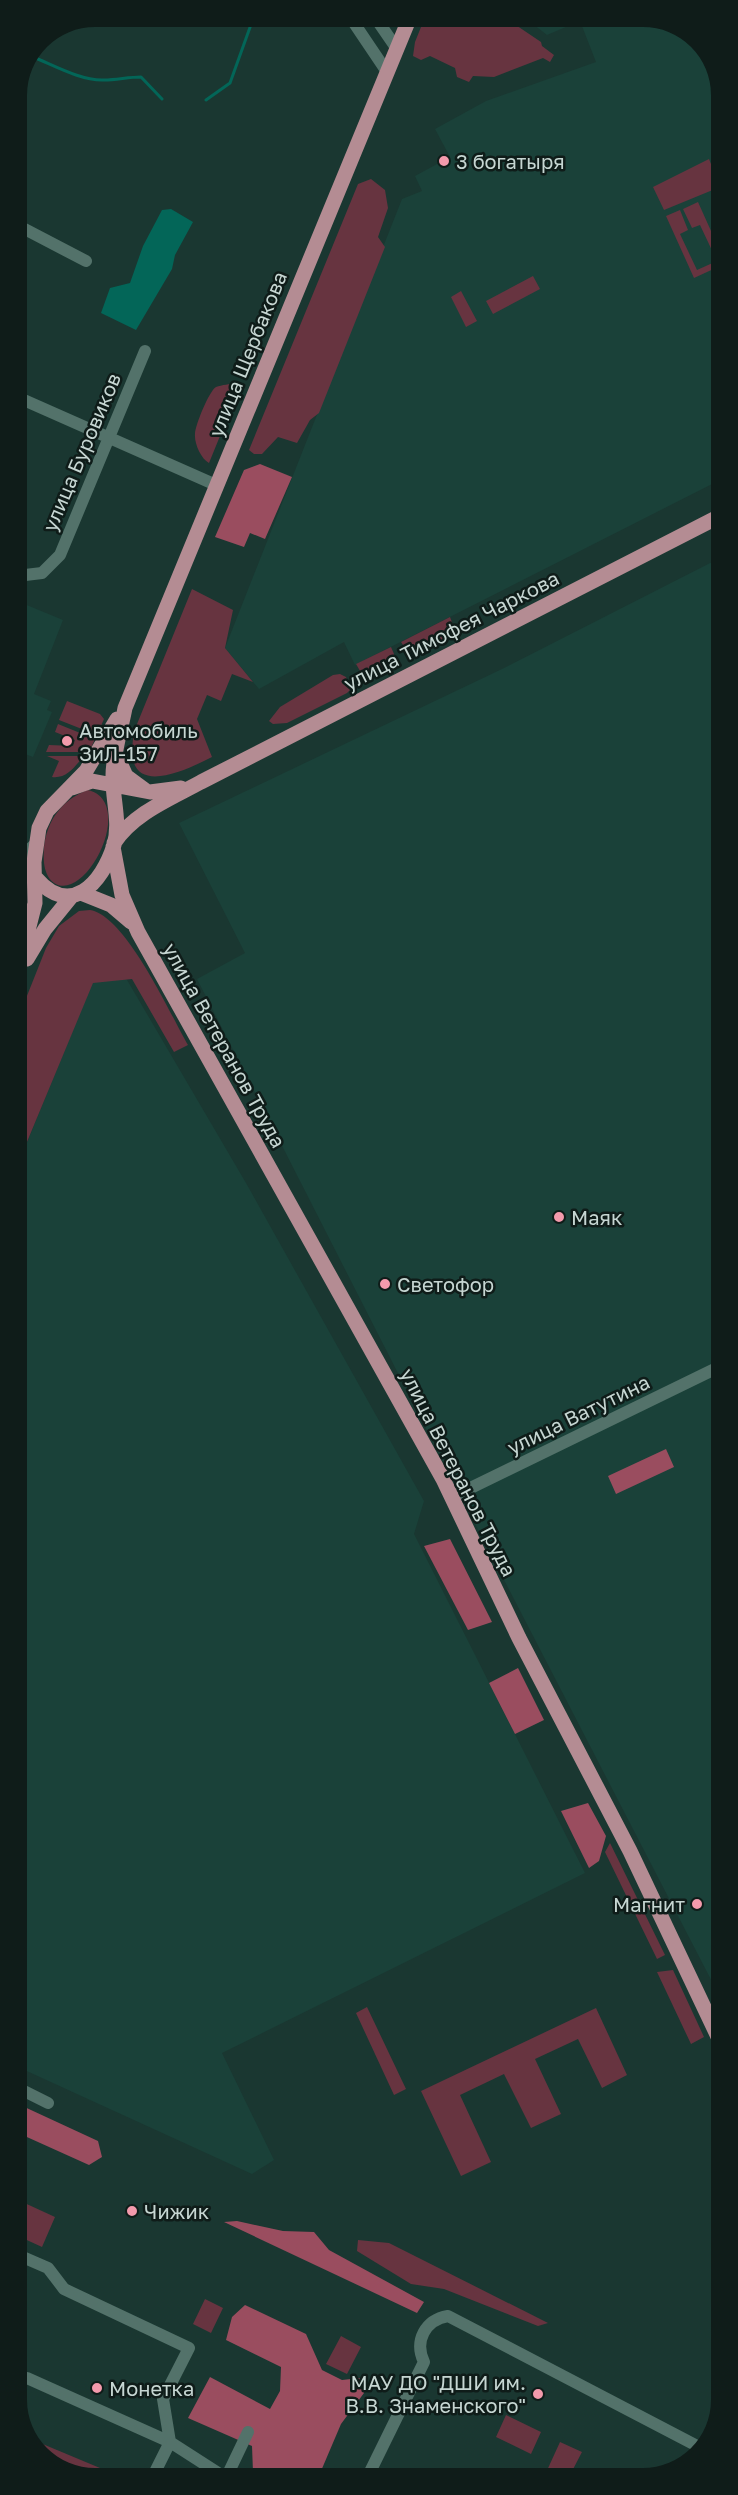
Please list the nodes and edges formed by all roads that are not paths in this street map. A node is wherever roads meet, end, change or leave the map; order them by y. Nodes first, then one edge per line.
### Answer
1 (357, 27) edge
2 (382, 27) edge
3 (406, 27) edge
4 (397, 49) junction
5 (387, 72) junction
6 (27, 230) edge
7 (86, 261) dead end
8 (145, 351) dead end
9 (27, 401) edge
10 (109, 436) junction
11 (216, 485) junction
12 (711, 521) edge
13 (27, 575) edge
14 (125, 708) junction
15 (116, 751) junction
16 (201, 782) junction
17 (113, 786) junction
18 (70, 789) junction
19 (150, 792) junction
20 (35, 844) junction
21 (114, 845) junction
22 (27, 852) edge
23 (27, 874) edge
24 (36, 878) junction
25 (76, 895) junction
26 (138, 932) junction
27 (27, 939) edge
28 (27, 959) edge
29 (711, 1371) edge
30 (452, 1497) junction
31 (711, 2022) edge
32 (27, 2092) edge
33 (48, 2103) dead end
34 (27, 2259) edge
35 (27, 2379) dead end
36 (248, 2432) dead end
37 (170, 2442) junction
38 (694, 2444) edge
39 (157, 2468) edge
40 (210, 2468) edge
41 (231, 2468) edge
42 (372, 2468) edge

1 - 5 street
2 - 4 street
3 - 4 main road, улица Щербакова
4 - 5 main road, улица Щербакова
5 - 11 main road, улица Щербакова
6 - 7 street
8 - 10 street, улица Буровиков
9 - 10 street
10 - 11 street
10 - 13 street, улица Буровиков
11 - 14 main road, улица Щербакова
12 - 16 main road, улица Тимофея Чаркова
14 - 15 main road
14 - 18 main road
15 - 17 main road
15 - 19 main road
16 - 19 main road
16 - 21 main road
17 - 18 main road
17 - 19 main road
17 - 21 main road
18 - 20 main road
20 - 22 street
20 - 24 main road
21 - 25 main road
21 - 26 main road
23 - 24 street
24 - 25 main road
24 - 27 main road
25 - 26 main road
25 - 28 main road
26 - 30 main road, улица Ветеранов Труда
29 - 30 street, улица Ватутина
30 - 31 main road, улица Ветеранов Труда
32 - 33 street
34 - 37 street
35 - 37 street
36 - 41 street
37 - 39 street
37 - 40 street
38 - 42 street

